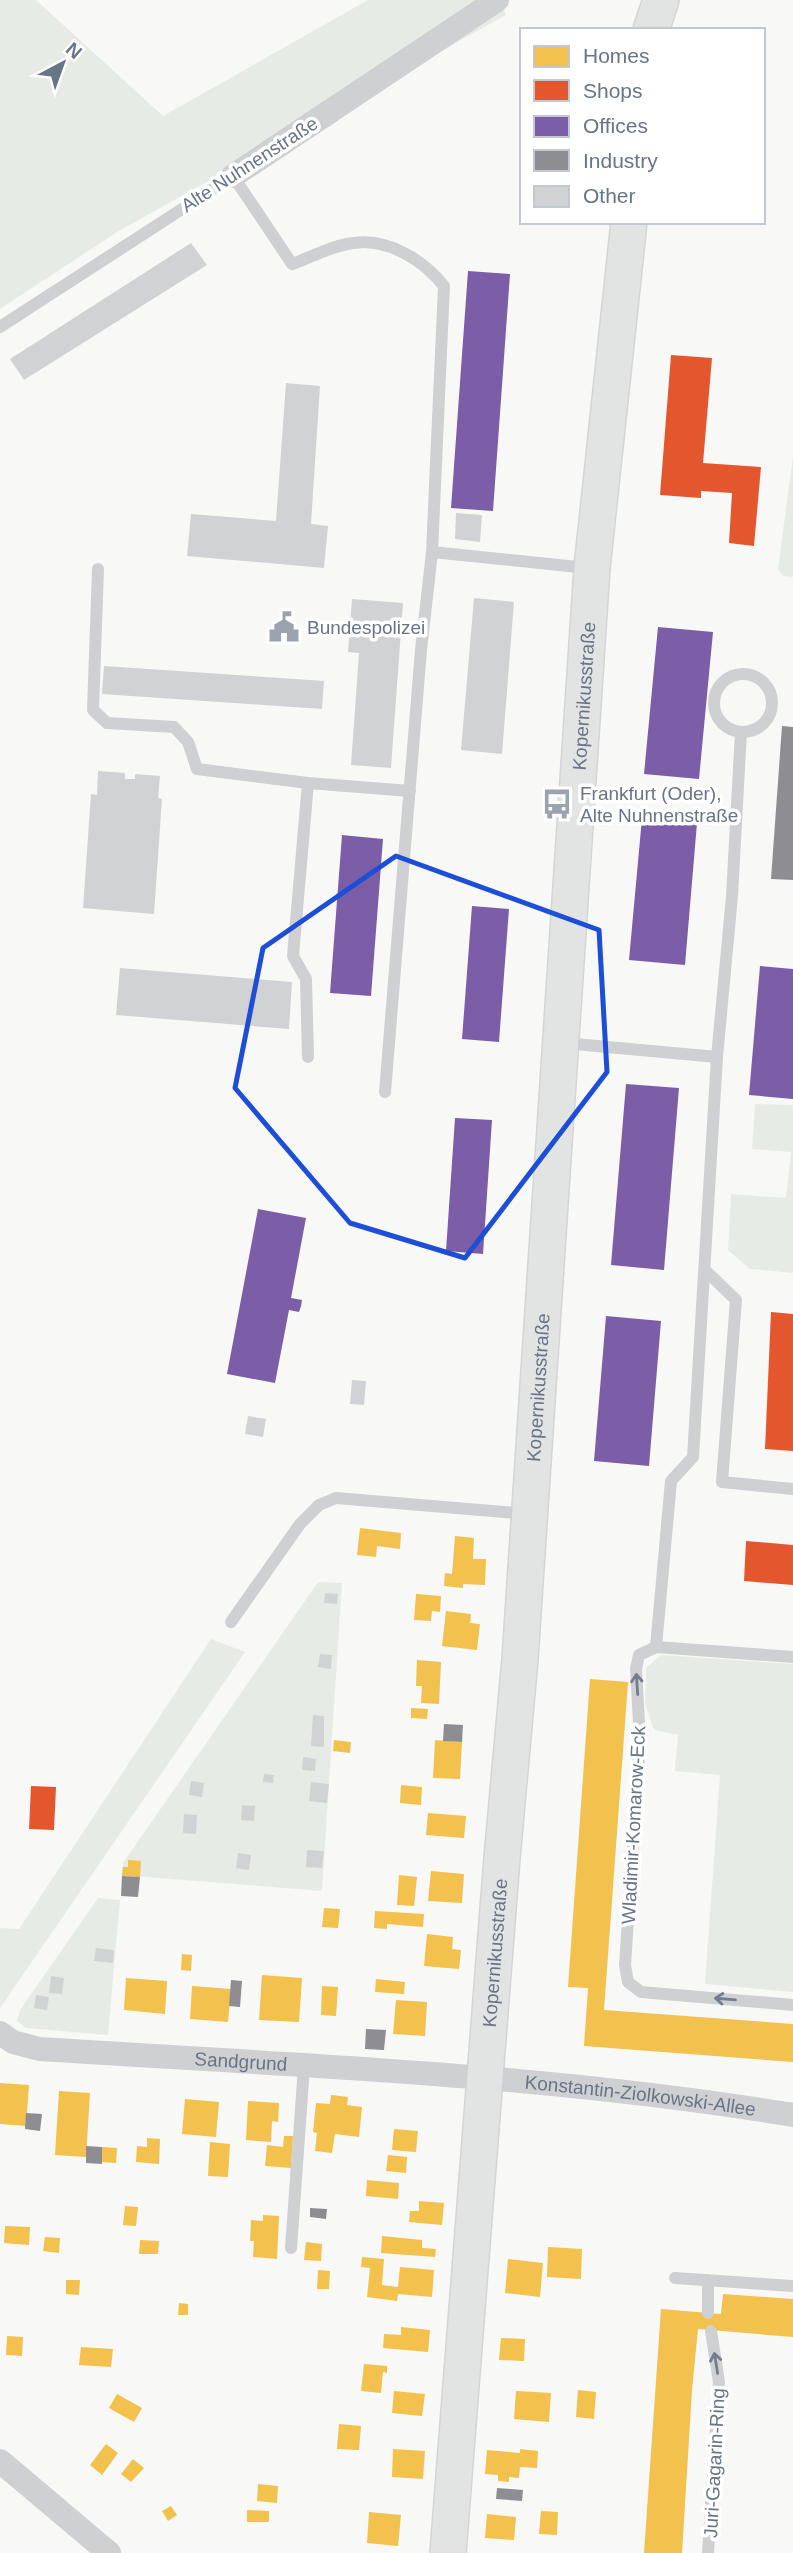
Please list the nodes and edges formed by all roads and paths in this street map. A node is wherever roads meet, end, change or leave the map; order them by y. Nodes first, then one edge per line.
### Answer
1 (496, 0) edge
2 (661, 0) edge
3 (652, 28) edge
4 (233, 176) junction
5 (629, 224) edge
6 (0, 327) edge
7 (432, 552) junction
8 (592, 568) junction
9 (98, 569) dead end
10 (741, 732) junction
11 (308, 783) junction
12 (410, 791) junction
13 (561, 1043) junction
14 (308, 1057) dead end
15 (717, 1057) junction
16 (385, 1092) dead end
17 (705, 1270) junction
18 (793, 1489) edge
19 (529, 1514) junction
20 (231, 1622) dead end
21 (656, 1647) junction
22 (793, 1657) edge
23 (793, 2005) edge
24 (0, 2033) edge
25 (304, 2067) junction
26 (485, 2078) junction
27 (793, 2115) edge
28 (291, 2248) dead end
29 (675, 2278) dead end
30 (708, 2280) junction
31 (793, 2286) edge
32 (708, 2313) dead end
33 (711, 2331) dead end
34 (0, 2461) edge
35 (109, 2553) edge
36 (448, 2553) edge
37 (708, 2553) edge

1 - 4 street, Alte Nuhnenstraße
2 - 3 main road
4 - 6 lane, Alte Nuhnenstraße
4 - 7 lane
5 - 8 main road, Kopernikusstraße
7 - 8 lane
7 - 12 lane
8 - 13 main road, Kopernikusstraße
9 - 11 lane
10 - 10 lane
10 - 15 lane
11 - 12 lane
11 - 14 lane
12 - 16 lane
13 - 15 lane
13 - 19 main road, Kopernikusstraße
15 - 17 lane
17 - 18 lane
17 - 21 lane
19 - 20 lane
19 - 26 main road, Kopernikusstraße
21 - 22 lane
23 -> 21 lane, Wladimir-Komarow-Eck
24 - 25 street, Sandgrund
25 - 26 street, Sandgrund
25 - 28 lane
26 - 27 street, Konstantin-Ziolkowski-Allee
26 - 36 main road, Kopernikusstraße
29 - 30 lane
30 - 31 lane
30 - 32 lane
37 -> 33 lane, Juri-Gagarin-Ring
34 - 35 street

